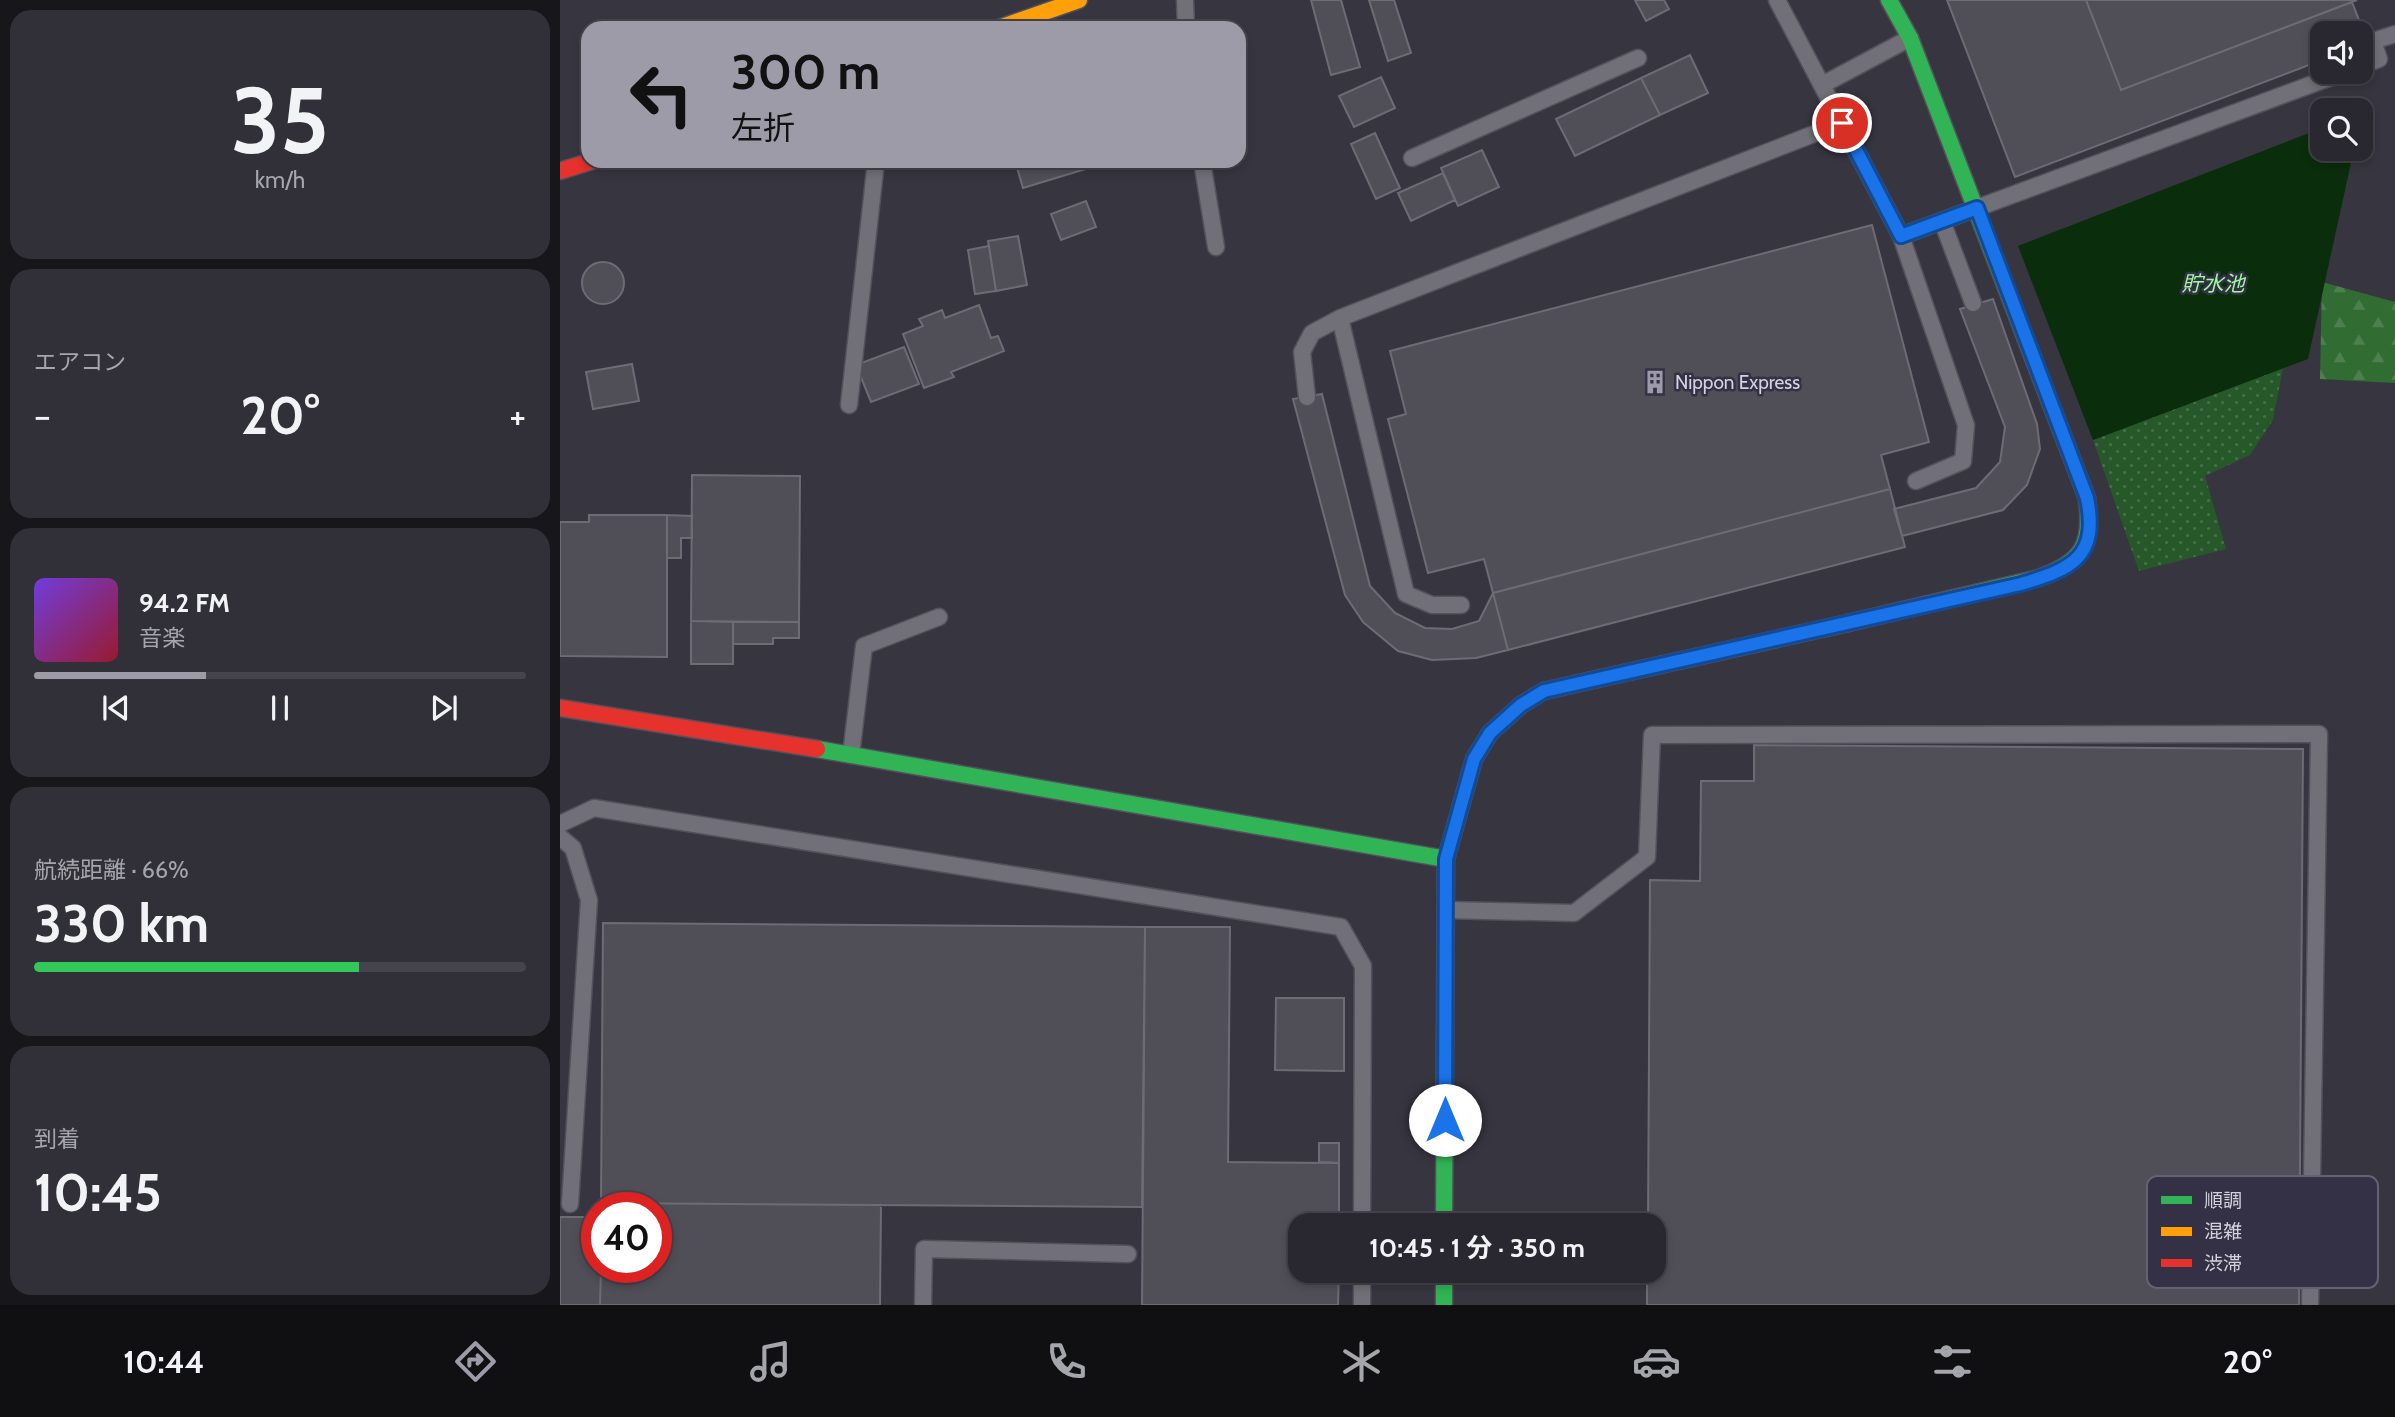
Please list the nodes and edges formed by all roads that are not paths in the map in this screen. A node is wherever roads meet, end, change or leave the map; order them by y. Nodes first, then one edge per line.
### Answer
1 (1079, 0) edge
2 (1185, 0) edge
3 (1777, 0) edge
4 (1889, 0) edge
5 (1019, 21) edge
6 (1186, 21) edge
7 (2395, 34) edge
8 (1910, 38) junction
9 (2373, 41) edge
10 (2373, 41) edge
11 (1638, 58) dead end
12 (2373, 61) edge
13 (2313, 84) edge
14 (1822, 85) junction
15 (1842, 123) junction
16 (1412, 158) dead end
17 (581, 164) edge
18 (875, 168) edge
19 (1203, 168) edge
20 (560, 171) edge
21 (1977, 208) junction
22 (1942, 221) junction
23 (1901, 236) junction
24 (1216, 247) dead end
25 (1973, 303) dead end
26 (1340, 318) junction
27 (1307, 397) dead end
28 (849, 405) dead end
29 (1916, 481) dead end
30 (1461, 606) dead end
31 (939, 617) dead end
32 (560, 708) edge
33 (851, 755) junction
34 (560, 824) edge
35 (560, 837) edge
36 (1446, 859) junction
37 (1446, 910) junction
38 (2312, 1176) edge
39 (570, 1203) dead end
40 (1362, 1213) edge
41 (1444, 1213) edge
42 (1128, 1255) dead end
43 (1362, 1283) edge
44 (1444, 1283) edge
45 (923, 1305) edge
46 (1362, 1305) edge
47 (1444, 1305) edge

1 - 5 main road
2 - 6 lane
3 - 14 lane
4 - 8 main road
7 - 9 lane
8 - 14 lane
8 - 21 main road
10 - 12 lane
11 - 16 lane
13 - 21 lane
14 - 15 lane
15 - 23 lane
15 - 26 lane
17 - 20 main road
18 - 28 lane
19 - 24 lane
21 - 22 lane
21 - 36 main road
22 - 23 lane
22 - 25 lane
23 - 29 lane
26 - 27 lane
26 - 30 lane
31 - 33 lane
32 - 33 main road
33 - 36 main road
34 - 40 lane
35 - 39 lane
36 - 37 main road
37 - 38 lane
37 - 41 main road
42 - 45 lane
43 - 46 lane
44 - 47 main road

